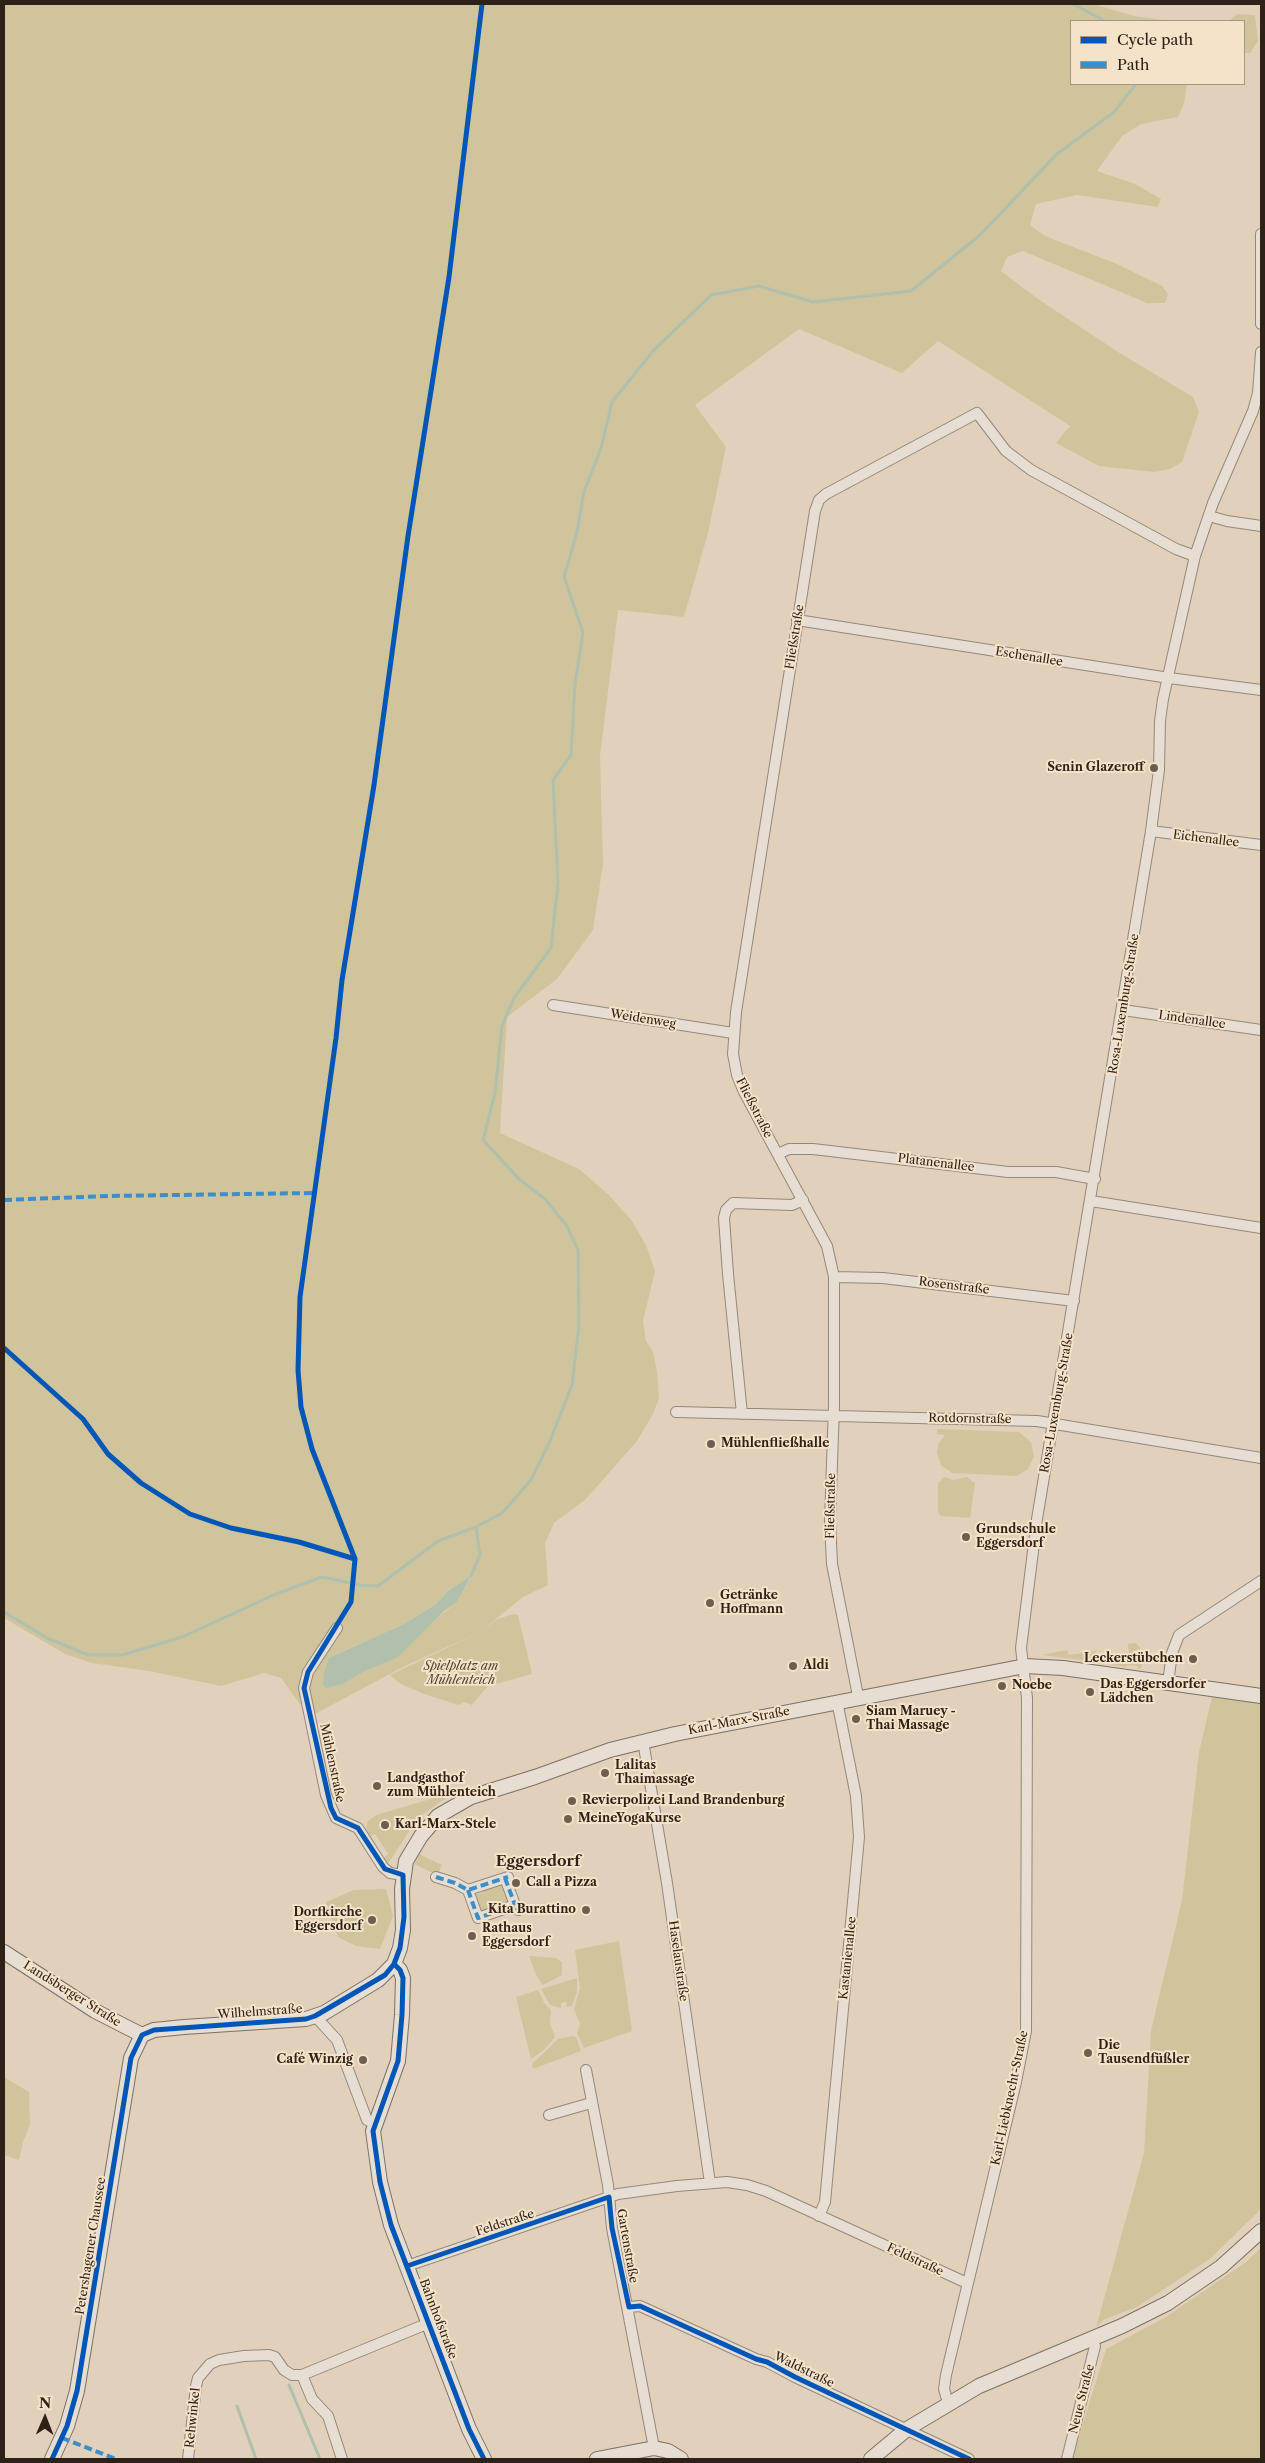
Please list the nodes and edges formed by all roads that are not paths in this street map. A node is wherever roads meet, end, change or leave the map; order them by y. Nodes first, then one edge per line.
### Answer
1 (1261, 234) edge
2 (1261, 324) edge
3 (1261, 352) edge
4 (1209, 516) junction
5 (1261, 526) edge
6 (1195, 556) junction
7 (797, 620) junction
8 (1169, 678) junction
9 (1261, 690) edge
10 (1151, 831) junction
11 (1261, 846) edge
12 (553, 1005) dead end
13 (1123, 1010) junction
14 (1261, 1030) edge
15 (733, 1033) junction
16 (778, 1154) junction
17 (1095, 1179) junction
18 (803, 1200) junction
19 (1091, 1201) junction
20 (1261, 1228) edge
21 (834, 1276) junction
22 (1074, 1301) junction
23 (676, 1412) dead end
24 (742, 1414) junction
25 (834, 1417) junction
26 (1053, 1424) junction
27 (1261, 1458) edge
28 (1261, 1581) edge
29 (337, 1628) dead end
30 (1025, 1666) junction
31 (1168, 1683) junction
32 (858, 1696) junction
33 (1261, 1696) edge
34 (837, 1701) junction
35 (643, 1740) junction
36 (461, 1801) joint
37 (403, 1875) junction
38 (436, 1877) dead end
39 (468, 1890) junction
40 (4, 1952) edge
41 (394, 1964) junction
42 (316, 2016) junction
43 (142, 2035) junction
44 (586, 2070) dead end
45 (591, 2103) junction
46 (549, 2115) dead end
47 (375, 2124) junction
48 (710, 2183) junction
49 (609, 2197) junction
50 (819, 2216) junction
51 (1261, 2231) edge
52 (407, 2266) junction
53 (967, 2282) junction
54 (629, 2307) junction
55 (429, 2323) junction
56 (1092, 2338) junction
57 (302, 2375) junction
58 (948, 2403) junction
59 (907, 2429) junction
60 (654, 2448) junction
61 (52, 2459) edge
62 (188, 2459) edge
63 (342, 2459) edge
64 (484, 2459) edge
65 (597, 2459) edge
66 (681, 2459) edge
67 (871, 2459) edge
68 (968, 2459) edge
69 (1067, 2459) edge

1 - 2 street
3 - 4 street, Rosa-Luxemburg-Straße
4 - 5 street
4 - 6 street, Rosa-Luxemburg-Straße
6 - 7 street, Fließstraße
6 - 8 street, Rosa-Luxemburg-Straße
7 - 8 street, Eschenallee
7 - 15 street, Fließstraße
8 - 9 street, Eschenallee
8 - 10 street, Rosa-Luxemburg-Straße
10 - 11 street, Eichenallee
10 - 13 street, Rosa-Luxemburg-Straße
12 - 15 street, Weidenweg
13 - 14 street, Lindenallee
13 - 17 street, Rosa-Luxemburg-Straße
15 - 16 street, Fließstraße
16 - 17 street, Platanenallee
16 - 18 street, Fließstraße
17 - 19 street, Rosa-Luxemburg-Straße
18 - 21 street, Fließstraße
18 - 24 street
19 - 20 street
19 - 22 street, Rosa-Luxemburg-Straße
21 - 22 street, Rosenstraße
21 - 25 street, Fließstraße
22 - 26 street, Rosa-Luxemburg-Straße
23 - 24 street, Rotdornstraße
24 - 25 street, Rotdornstraße
25 - 26 street, Rotdornstraße
25 - 32 street, Fließstraße
26 - 27 street, Rotdornstraße
26 - 30 street, Rosa-Luxemburg-Straße
28 - 31 street
29 - 37 street, Mühlenstraße
30 - 31 main road, Karl-Marx-Straße
30 - 32 main road, Karl-Marx-Straße
30 - 53 street, Karl-Liebknecht-Straße
31 - 33 main road, Karl-Marx-Straße
32 - 34 main road, Karl-Marx-Straße
34 - 35 main road, Karl-Marx-Straße
34 - 50 street, Kastanienallee
35 - 36 main road, Karl-Marx-Straße
35 - 48 street, Haselaustraße
36 - 37 main road, Wilhelmstraße
37 - 41 main road, Wilhelmstraße
38 - 39 street
39 - 39 street
40 - 43 main road, Landsberger Straße
41 - 42 main road, Wilhelmstraße
41 - 47 main road
42 - 43 main road, Wilhelmstraße
42 - 47 street
43 - 61 main road, Petershagener Chaussee
44 - 45 street, Gartenstraße
45 - 46 street
45 - 49 street, Gartenstraße
47 - 52 main road, Bahnhofstraße
48 - 49 street, Feldstraße
48 - 50 street, Feldstraße
49 - 52 street, Feldstraße
49 - 54 street, Gartenstraße
50 - 53 street, Feldstraße
51 - 56 main road
52 - 55 main road, Bahnhofstraße
53 - 58 street, Karl-Liebknecht-Straße
54 - 59 street, Waldstraße
54 - 60 street, Gartenstraße
55 - 57 street
55 - 64 main road, Bahnhofstraße
56 - 58 main road
56 - 69 street, Neue Straße
57 - 62 street, Rehwinkel
57 - 63 street
58 - 59 main road
59 - 67 main road
59 - 68 street, Waldstraße
60 - 65 main road
60 - 66 main road

